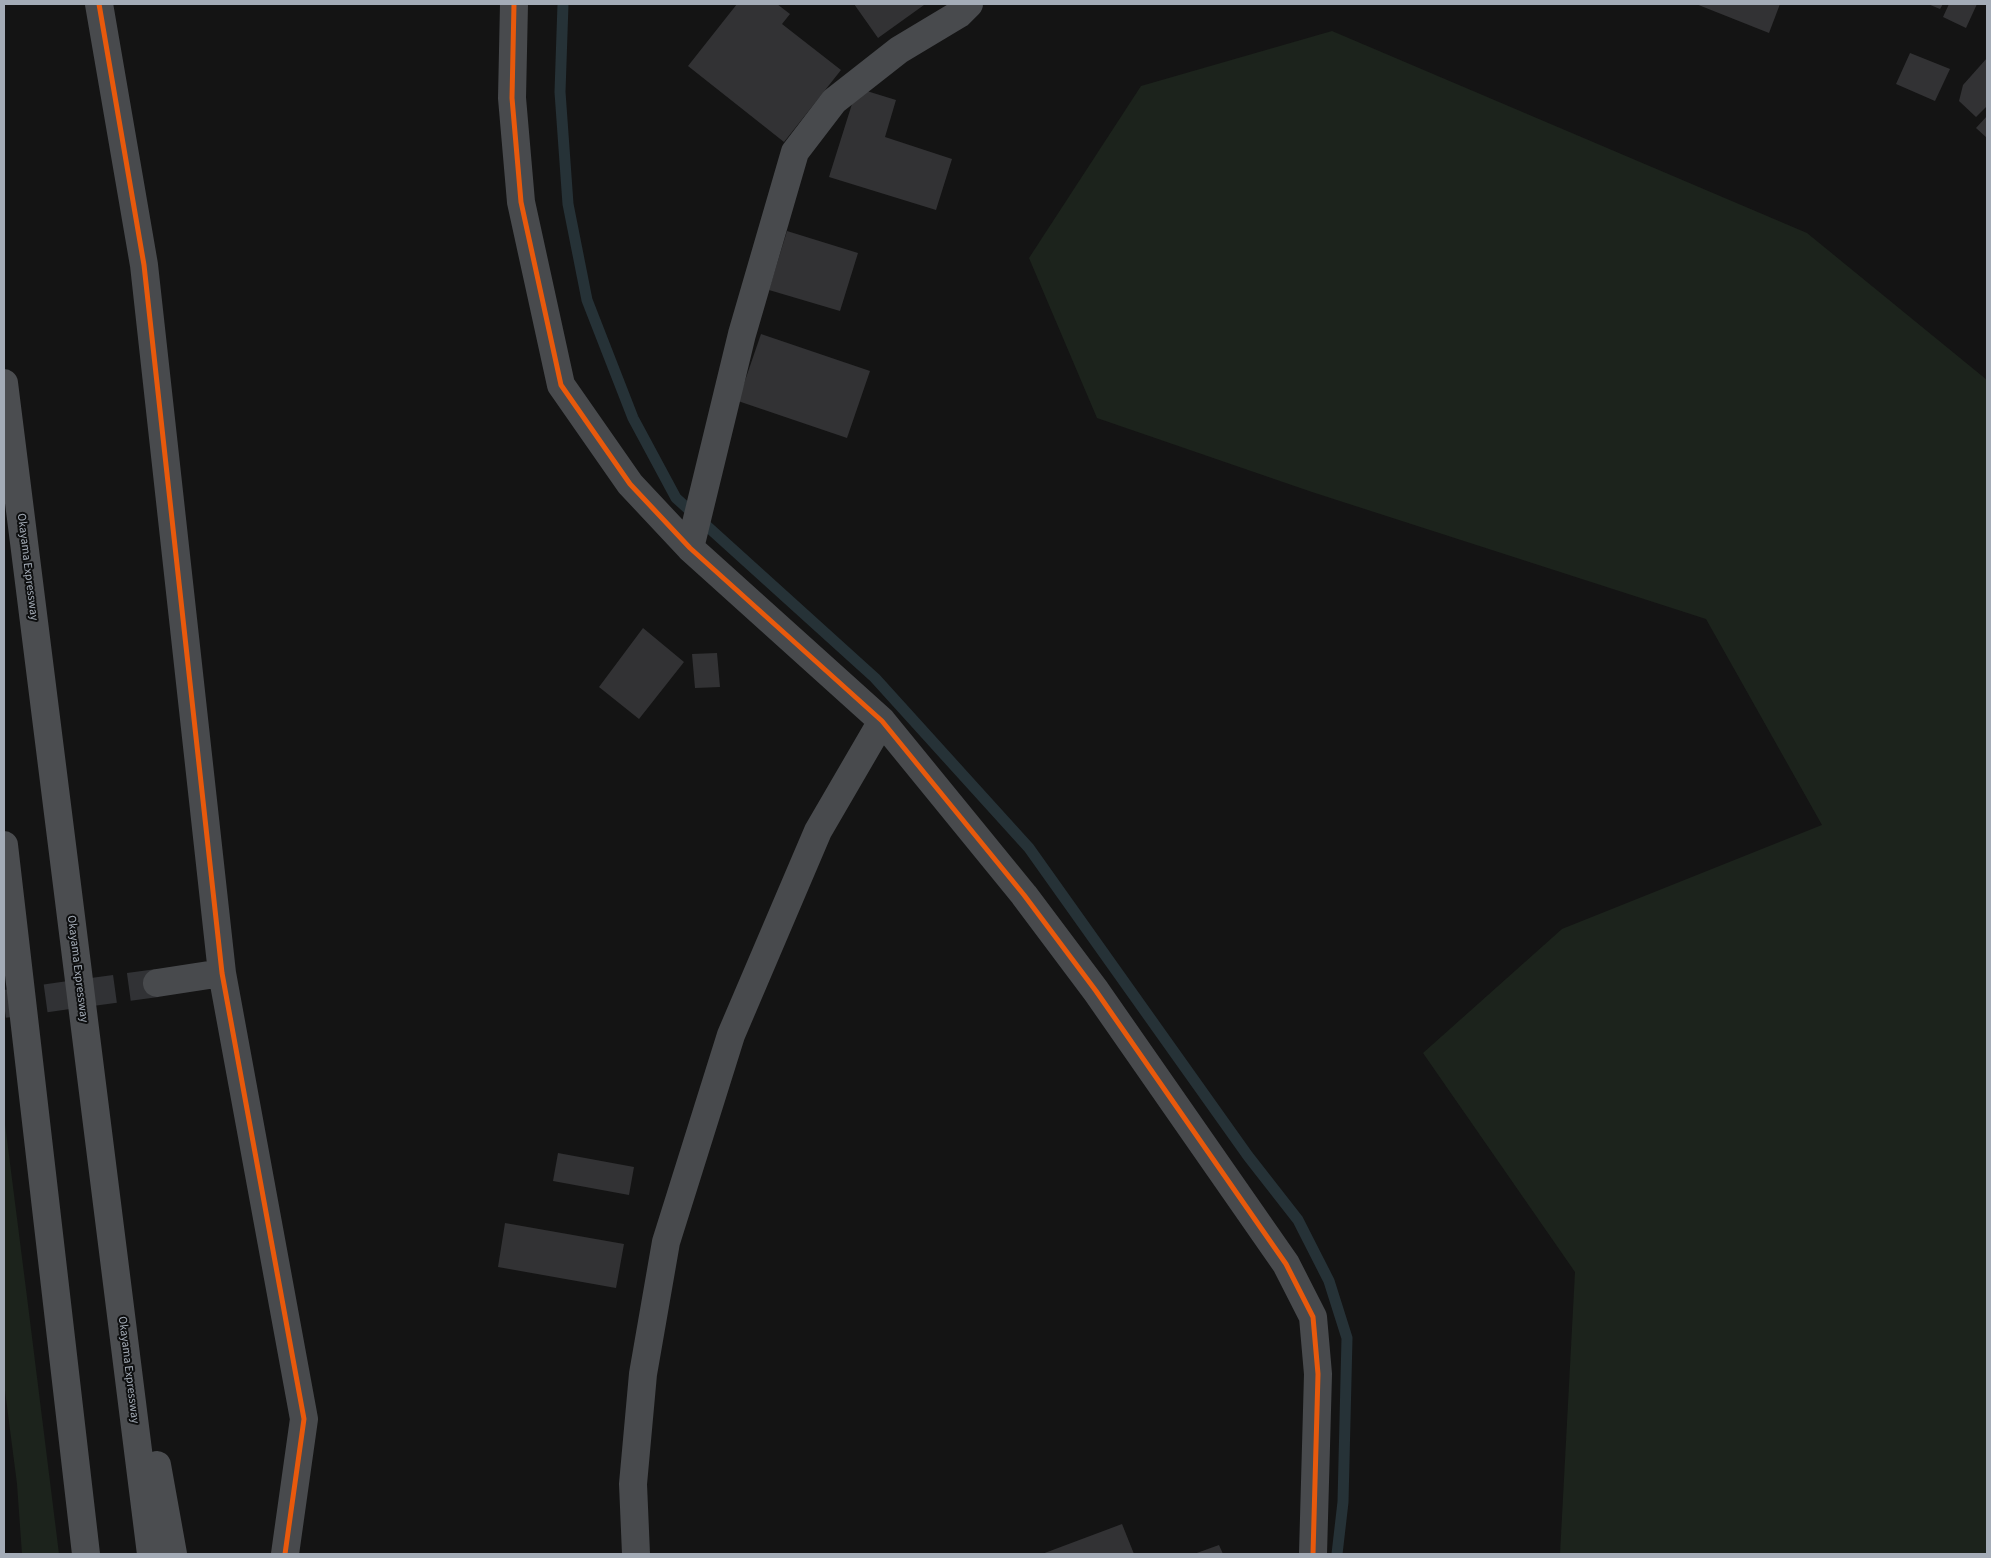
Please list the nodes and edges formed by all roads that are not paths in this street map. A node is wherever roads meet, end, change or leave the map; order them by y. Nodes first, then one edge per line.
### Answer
1 (99, 4) edge
2 (514, 4) edge
3 (969, 4) edge
4 (4, 383) edge
5 (692, 538) junction
6 (882, 721) junction
7 (4, 845) edge
8 (222, 972) junction
9 (157, 983) tunnel mouth
10 (102, 1171) junction
11 (86, 1554) edge
12 (151, 1554) edge
13 (173, 1554) edge
14 (285, 1554) edge
15 (636, 1554) edge
16 (1313, 1554) edge

1 - 8 street
2 - 5 street
3 - 5 street
4 - 10 highway, Okayama Expressway
5 - 6 street
6 - 15 street
6 - 16 street
7 - 11 highway
8 - 9 street
8 - 14 street
10 - 12 highway, Okayama Expressway
10 - 13 highway

